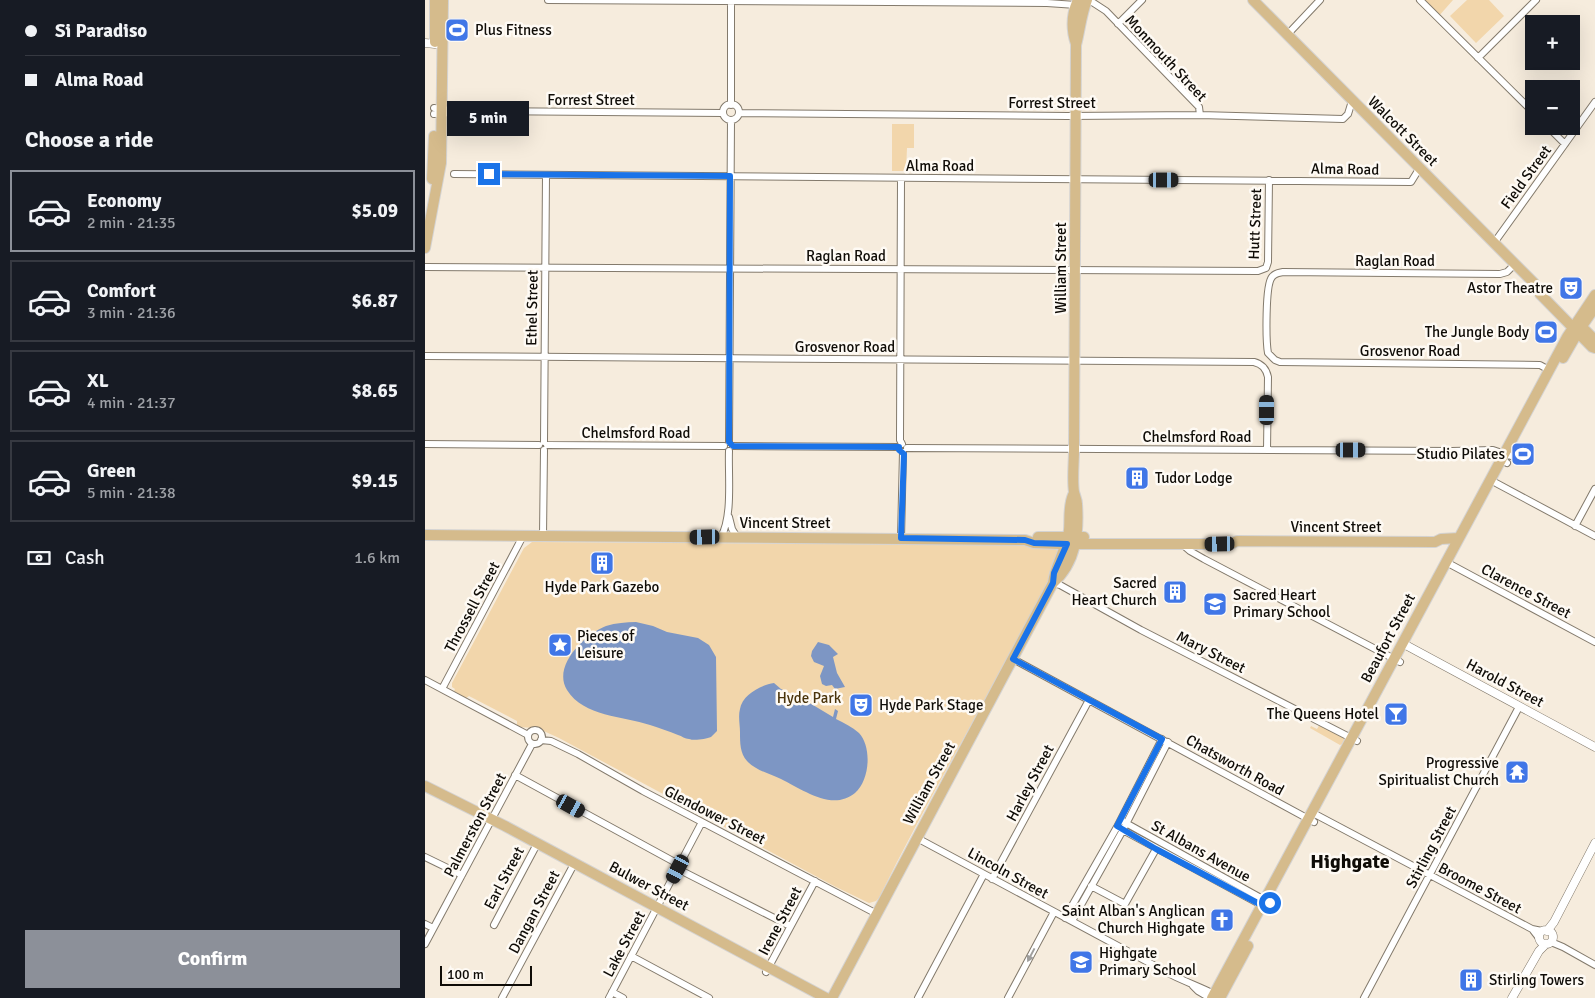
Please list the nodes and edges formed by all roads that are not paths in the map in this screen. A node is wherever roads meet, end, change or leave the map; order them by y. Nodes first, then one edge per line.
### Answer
1 (435, 0) edge
2 (443, 0) edge
3 (548, 0) edge
4 (731, 0) edge
5 (1088, 0) edge
6 (1142, 0) edge
7 (1253, 0) edge
8 (1320, 0) edge
9 (1420, 0) edge
10 (1536, 0) edge
11 (1077, 2) edge
12 (1118, 24) junction
13 (1287, 34) junction
14 (430, 44) edge
15 (1076, 45) junction
16 (1478, 58) junction
17 (1352, 101) junction
18 (1595, 102) edge
19 (1525, 104) edge
20 (731, 105) junction
21 (438, 111) junction
22 (723, 113) junction
23 (739, 113) junction
24 (1200, 115) junction
25 (1077, 116) junction
26 (731, 120) junction
27 (1556, 135) edge
28 (1565, 144) junction
29 (429, 166) edge
30 (1419, 169) junction
31 (454, 174) dead end
32 (546, 175) junction
33 (432, 176) edge
34 (730, 176) junction
35 (901, 178) junction
36 (1076, 179) junction
37 (1269, 180) junction
38 (425, 215) edge
39 (1494, 243) junction
40 (425, 248) edge
41 (1515, 264) junction
42 (425, 267) edge
43 (545, 268) junction
44 (730, 268) junction
45 (1266, 268) joint
46 (901, 269) junction
47 (1076, 270) junction
48 (1272, 277) joint
49 (1595, 295) edge
50 (1595, 308) edge
51 (1577, 327) junction
52 (1595, 340) edge
53 (1595, 348) edge
54 (425, 356) edge
55 (1271, 357) joint
56 (544, 358) junction
57 (729, 358) junction
58 (901, 360) junction
59 (1075, 361) junction
60 (1549, 370) junction
61 (425, 444) edge
62 (543, 445) junction
63 (729, 446) junction
64 (903, 448) junction
65 (1074, 449) junction
66 (1267, 450) junction
67 (1506, 458) junction
68 (1496, 483) junction
69 (1595, 489) edge
70 (728, 514) junction
71 (1575, 526) junction
72 (425, 535) edge
73 (523, 536) junction
74 (543, 536) junction
75 (1595, 536) edge
76 (721, 537) junction
77 (737, 537) junction
78 (901, 538) junction
79 (1459, 538) junction
80 (1072, 540) junction
81 (1237, 541) junction
82 (1435, 542) junction
83 (1182, 544) junction
84 (1208, 544) junction
85 (1454, 553) junction
86 (1199, 556) junction
87 (1449, 563) junction
88 (1053, 583) junction
89 (1595, 642) edge
90 (1405, 645) junction
91 (1013, 659) junction
92 (1397, 660) junction
93 (425, 680) edge
94 (443, 689) junction
95 (1089, 700) junction
96 (1519, 707) junction
97 (528, 735) junction
98 (1355, 739) junction
99 (541, 740) junction
100 (1165, 741) junction
101 (532, 744) junction
102 (1595, 747) edge
103 (515, 775) junction
104 (425, 786) edge
105 (1312, 817) junction
106 (491, 822) junction
107 (702, 822) junction
108 (1122, 825) junction
109 (917, 838) junction
110 (1595, 844) edge
111 (535, 846) junction
112 (1156, 849) junction
113 (425, 857) edge
114 (573, 866) junction
115 (679, 867) junction
116 (983, 874) junction
117 (462, 875) junction
118 (1430, 875) junction
119 (992, 879) junction
120 (815, 881) junction
121 (1091, 886) junction
122 (1266, 904) junction
123 (656, 910) junction
124 (1054, 912) junction
125 (877, 914) junction
126 (1068, 920) junction
127 (425, 924) edge
128 (494, 925) dead end
129 (790, 926) junction
130 (433, 928) junction
131 (1546, 938) junction
132 (425, 944) edge
133 (631, 956) junction
134 (1595, 964) edge
135 (767, 970) junction
136 (610, 995) edge
137 (1214, 997) edge
138 (502, 998) edge
139 (623, 998) edge
140 (709, 998) edge
141 (814, 998) edge
142 (826, 998) edge
143 (832, 998) edge
144 (918, 998) edge
145 (1008, 998) edge
146 (1364, 998) edge
147 (1513, 998) edge

1 - 14 main road
2 - 21 main road
3 - 4 street
4 - 11 street
4 - 20 street
5 - 12 street, Monmouth Street
5 - 15 main road, William Street
6 - 12 street
7 - 13 main road, Walcott Street
8 - 13 street
9 - 16 street
10 - 16 street
11 - 15 main road, William Street
12 - 24 street, Monmouth Street
13 - 17 main road, Walcott Street
14 - 21 main road
15 - 25 main road, William Street
16 - 19 street
17 - 24 street, Forrest Street
17 - 30 main road, Walcott Street
18 - 28 street, Field Street
20 - 22 street
20 - 23 street
21 - 22 street, Forrest Street
21 - 29 main road
21 - 33 main road
22 - 26 street
23 - 25 street, Forrest Street
23 - 26 street
24 - 25 street, Forrest Street
25 - 36 main road, William Street
26 - 34 street
27 - 28 street
28 - 39 street, Field Street
29 - 33 main road
30 - 37 street, Alma Road
30 - 39 main road, Walcott Street
31 - 32 street, Alma Road
32 - 34 street, Alma Road
32 - 43 street, Ethel Street
33 - 38 main road
33 - 40 main road
34 - 35 street, Alma Road
34 - 44 street
35 - 36 street, Alma Road
35 - 46 street
36 - 37 street, Alma Road
36 - 47 main road, William Street
37 - 45 street, Hutt Street
39 - 41 main road, Walcott Street
41 - 48 street, Raglan Road
41 - 51 main road, Walcott Street
42 - 43 street, Raglan Road
43 - 44 street, Raglan Road
43 - 56 street, Ethel Street
44 - 46 street, Raglan Road
44 - 57 street
45 - 47 street, Raglan Road
46 - 47 street, Raglan Road
46 - 58 street
47 - 59 main road, William Street
48 - 55 street, Hutt Street
49 - 51 main road, Beaufort Street
50 - 51 main road, Beaufort Street
51 - 52 main road, Walcott Street
51 - 53 main road, Walcott Street
51 - 60 main road, Beaufort Street
51 - 67 main road, Beaufort Street
54 - 56 street, Grosvenor Road
55 - 60 street, Grosvenor Road
56 - 57 street, Grosvenor Road
56 - 62 street, Ethel Street
57 - 58 street, Grosvenor Road
57 - 63 street
58 - 59 street, Grosvenor Road
58 - 64 street
59 - 65 main road, William Street
59 - 66 street, Grosvenor Road
60 - 67 main road, Beaufort Street
61 - 62 street, Chelmsford Road
62 - 63 street, Chelmsford Road
62 - 74 street, Ethel Street
63 - 64 street, Chelmsford Road
63 - 70 street
64 - 65 street, Chelmsford Road
64 - 78 street
65 - 66 street, Chelmsford Road
65 - 80 main road, William Street
66 - 67 street, Chelmsford Road
67 - 68 main road, Beaufort Street
67 - 79 main road, Beaufort Street
68 - 71 street
68 - 85 main road, Beaufort Street
69 - 71 street
70 - 76 street
70 - 77 street
71 - 75 street
72 - 73 main road, Vincent Street
73 - 74 main road, Vincent Street
73 - 94 street, Throssell Street
74 - 76 main road, Vincent Street
76 - 77 main road, Vincent Street
77 - 78 main road, Vincent Street
78 - 80 main road, Vincent Street
79 - 82 main road, Vincent Street
79 - 85 main road, Beaufort Street
80 - 81 main road, Vincent Street
80 - 83 main road, Vincent Street
80 - 88 main road, William Street
81 - 82 main road, Vincent Street
81 - 84 main road, Vincent Street
82 - 85 main road
83 - 84 main road, Vincent Street
83 - 86 street
84 - 86 street
85 - 87 main road, Beaufort Street
86 - 92 street
87 - 89 street, Clarence Street
87 - 90 main road, Beaufort Street
88 - 91 main road, William Street
88 - 98 street, Mary Street
90 - 92 main road, Beaufort Street
90 - 96 street, Harold Street
91 - 95 street, Chatsworth Road
91 - 109 main road, William Street
92 - 98 main road, Beaufort Street
93 - 94 street
94 - 97 street
95 - 100 street, Chatsworth Road
95 - 119 street, Harley Street
96 - 102 street, Harold Street
96 - 118 street, Stirling Street
97 - 99 street
97 - 101 street
98 - 105 main road, Beaufort Street
99 - 101 street
99 - 107 street, Glendower Street
100 - 105 street, Chatsworth Road
100 - 108 street
101 - 103 street, Palmerston Street
103 - 106 street, Palmerston Street
103 - 115 street
104 - 106 main road, Bulwer Street
105 - 118 street, Broome Street
105 - 122 main road, Beaufort Street
106 - 111 main road, Bulwer Street
106 - 117 street, Palmerston Street
107 - 115 street, Lake Street
107 - 120 street, Glendower Street
108 - 112 street, St Albans Avenue
108 - 121 street
108 - 122 street, St Albans Avenue
108 - 126 street
109 - 116 street, Lincoln Street
109 - 125 main road, William Street
110 - 131 street
111 - 114 main road, Bulwer Street
111 - 128 street, Earl Street
112 - 121 street
112 - 122 street, St Albans Avenue
113 - 117 street
114 - 123 main road, Bulwer Street
114 - 138 street, Dangan Street
115 - 123 street, Lake Street
115 - 129 street
116 - 119 street, Lincoln Street
116 - 144 street
117 - 130 street, Palmerston Street
118 - 131 street, Broome Street
118 - 146 street, Stirling Street
119 - 124 street, Lincoln Street
120 - 125 street, Glendower Street
120 - 129 street, Irene Street
121 - 126 street
122 - 137 main road, Beaufort Street
123 - 133 street, Lake Street
123 - 135 main road, Bulwer Street
124 - 126 street, Lincoln Street
124 -> 145 street
125 - 143 main road, William Street
126 - 137 street, Lincoln Street
127 - 130 street
129 - 135 street, Irene Street
130 - 132 street, Palmerston Street
131 - 134 street, Broome Street
131 - 147 street
133 - 136 street, Lake Street
133 - 140 street
135 - 141 main road, Bulwer Street
135 - 142 main road, Bulwer Street
136 - 139 street

